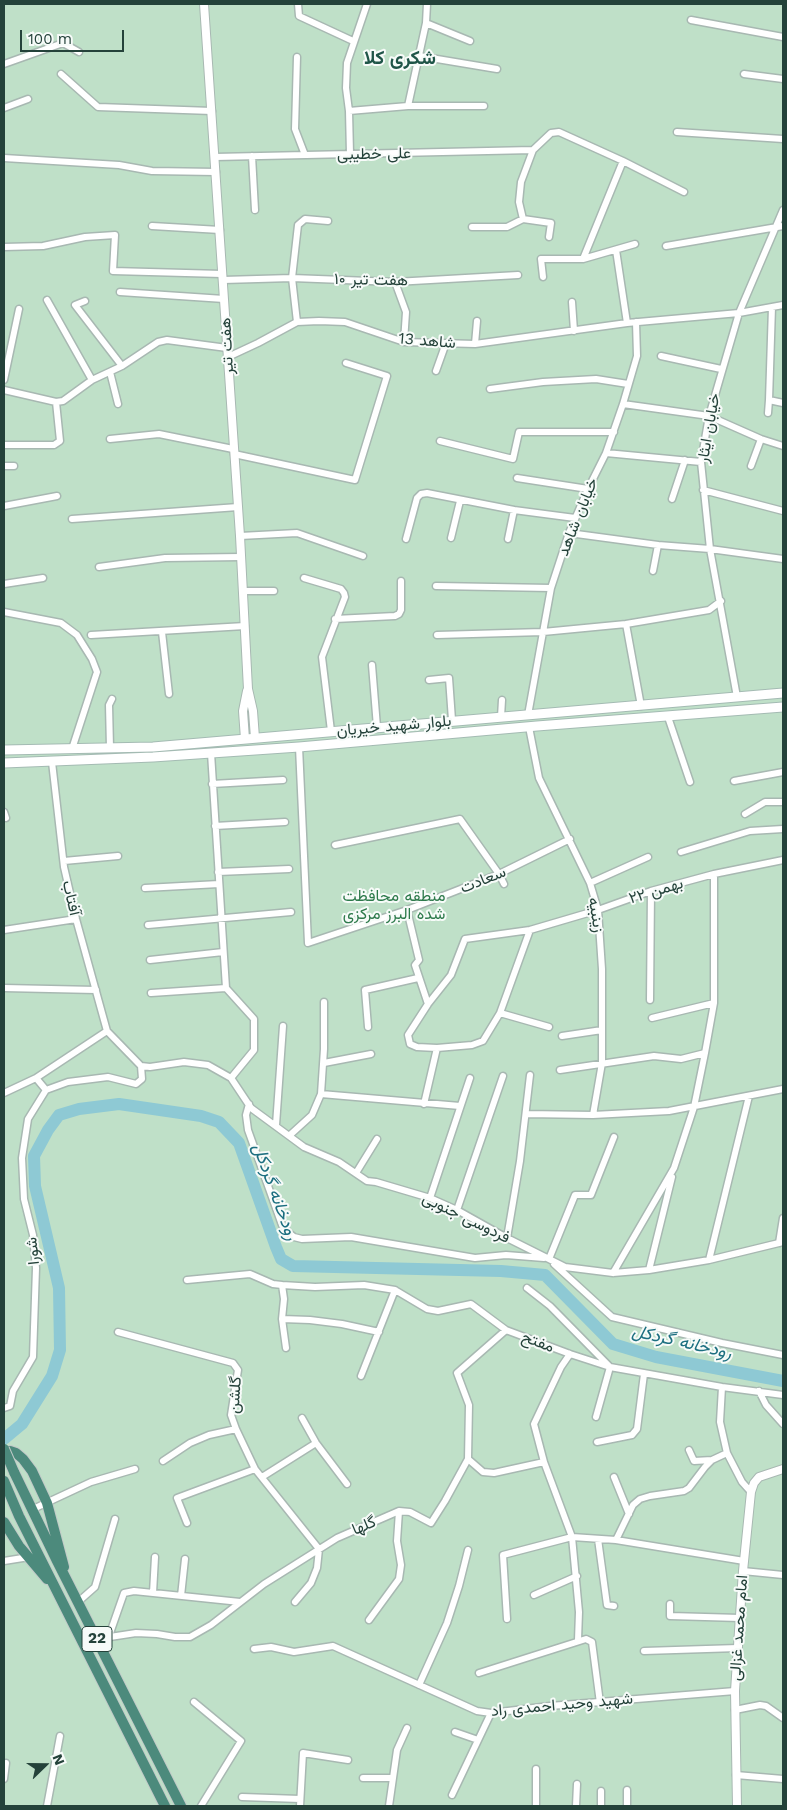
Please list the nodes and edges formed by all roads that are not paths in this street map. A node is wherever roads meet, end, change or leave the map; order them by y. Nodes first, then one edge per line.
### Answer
1 (204, 4) edge
2 (298, 4) edge
3 (366, 4) edge
4 (427, 4) edge
5 (691, 20) dead end
6 (426, 23) junction
7 (783, 37) edge
8 (353, 41) junction
9 (470, 41) dead end
10 (79, 52) dead end
11 (419, 56) junction
12 (297, 57) dead end
13 (4, 64) edge
14 (497, 69) dead end
15 (61, 74) dead end
16 (744, 74) dead end
17 (783, 79) edge
18 (28, 98) dead end
19 (408, 106) junction
20 (484, 106) dead end
21 (4, 108) edge
22 (349, 110) junction
23 (212, 111) junction
24 (677, 132) dead end
25 (783, 139) edge
26 (534, 150) junction
27 (350, 154) junction
28 (305, 155) junction
29 (252, 156) junction
30 (215, 157) junction
31 (4, 158) edge
32 (624, 160) junction
33 (216, 172) junction
34 (684, 192) dead end
35 (255, 210) dead end
36 (783, 210) edge
37 (523, 219) junction
38 (328, 221) dead end
39 (152, 226) dead end
40 (783, 226) edge
41 (472, 227) dead end
42 (775, 227) junction
43 (220, 230) junction
44 (549, 236) dead end
45 (635, 244) dead end
46 (666, 246) dead end
47 (4, 247) edge
48 (616, 250) junction
49 (583, 259) junction
50 (518, 275) dead end
51 (223, 277) junction
52 (543, 277) dead end
53 (292, 278) junction
54 (395, 282) junction
55 (120, 292) dead end
56 (224, 299) junction
57 (47, 300) dead end
58 (85, 301) dead end
59 (572, 302) dead end
60 (783, 306) edge
61 (772, 307) junction
62 (19, 309) dead end
63 (739, 313) junction
64 (477, 321) dead end
65 (297, 322) junction
66 (636, 322) junction
67 (627, 323) junction
68 (574, 331) junction
69 (404, 342) junction
70 (446, 342) junction
71 (475, 344) junction
72 (227, 348) junction
73 (662, 356) dead end
74 (228, 357) junction
75 (346, 363) dead end
76 (122, 366) junction
77 (721, 369) junction
78 (436, 371) dead end
79 (110, 372) junction
80 (4, 380) edge
81 (92, 380) junction
82 (628, 384) junction
83 (490, 389) dead end
84 (4, 390) edge
85 (769, 400) junction
86 (56, 402) junction
87 (783, 403) edge
88 (118, 404) dead end
89 (623, 404) junction
90 (768, 413) dead end
91 (709, 416) junction
92 (614, 432) junction
93 (761, 439) junction
94 (110, 440) dead end
95 (440, 442) dead end
96 (4, 445) edge
97 (783, 446) edge
98 (233, 452) junction
99 (606, 453) junction
100 (685, 460) junction
101 (702, 462) junction
102 (4, 466) edge
103 (14, 466) dead end
104 (751, 466) dead end
105 (517, 478) dead end
106 (588, 489) junction
107 (703, 490) junction
108 (56, 496) dead end
109 (672, 499) dead end
110 (460, 500) junction
111 (4, 506) edge
112 (238, 507) junction
113 (514, 510) junction
114 (783, 511) edge
115 (576, 518) junction
116 (72, 519) dead end
117 (569, 533) junction
118 (240, 536) junction
119 (451, 538) dead end
120 (406, 539) dead end
121 (508, 539) dead end
122 (658, 545) junction
123 (710, 548) junction
124 (241, 556) junction
125 (363, 556) dead end
126 (783, 559) edge
127 (99, 567) dead end
128 (653, 571) dead end
129 (43, 578) dead end
130 (304, 578) dead end
131 (401, 581) dead end
132 (4, 584) edge
133 (436, 586) dead end
134 (551, 588) junction
135 (243, 591) junction
136 (274, 591) dead end
137 (721, 601) junction
138 (4, 612) edge
139 (335, 619) junction
140 (626, 624) junction
141 (245, 626) junction
142 (162, 632) junction
143 (543, 632) junction
144 (436, 634) dead end
145 (91, 635) dead end
146 (372, 665) dead end
147 (429, 680) dead end
148 (248, 689) junction
149 (783, 693) edge
150 (169, 694) dead end
151 (737, 697) junction
152 (112, 698) dead end
153 (502, 700) dead end
154 (641, 706) junction
155 (783, 707) edge
156 (528, 715) junction
157 (501, 717) junction
158 (668, 717) junction
159 (452, 720) junction
160 (377, 727) junction
161 (529, 727) junction
162 (331, 731) junction
163 (255, 738) junction
164 (244, 739) junction
165 (299, 747) junction
166 (110, 748) junction
167 (72, 749) junction
168 (4, 750) edge
169 (256, 750) junction
170 (246, 751) junction
171 (212, 753) junction
172 (52, 762) junction
173 (4, 764) edge
174 (783, 772) edge
175 (283, 780) dead end
176 (734, 780) dead end
177 (690, 782) dead end
178 (212, 784) junction
179 (783, 802) edge
180 (745, 814) dead end
181 (285, 822) dead end
182 (215, 826) junction
183 (783, 829) edge
184 (570, 839) junction
185 (335, 845) dead end
186 (680, 852) dead end
187 (118, 856) dead end
188 (648, 857) dead end
189 (783, 860) edge
190 (64, 861) junction
191 (289, 869) dead end
192 (218, 872) junction
193 (499, 874) junction
194 (714, 874) junction
195 (590, 883) junction
196 (219, 884) junction
197 (504, 884) dead end
198 (145, 888) dead end
199 (651, 891) junction
200 (406, 910) junction
201 (598, 910) junction
202 (291, 912) dead end
203 (221, 918) junction
204 (76, 920) junction
205 (148, 925) dead end
206 (4, 930) edge
207 (530, 930) junction
208 (223, 952) junction
209 (150, 960) dead end
210 (418, 978) junction
211 (4, 988) edge
212 (226, 988) junction
213 (96, 990) junction
214 (152, 993) dead end
215 (650, 1000) dead end
216 (324, 1002) dead end
217 (714, 1003) junction
218 (428, 1004) junction
219 (500, 1013) junction
220 (652, 1018) dead end
221 (283, 1026) dead end
222 (368, 1027) dead end
223 (549, 1027) dead end
224 (602, 1030) junction
225 (108, 1031) junction
226 (562, 1036) dead end
227 (437, 1048) junction
228 (705, 1053) junction
229 (371, 1054) dead end
230 (324, 1063) junction
231 (602, 1063) junction
232 (141, 1066) junction
233 (560, 1070) dead end
234 (530, 1075) dead end
235 (503, 1076) dead end
236 (36, 1078) junction
237 (231, 1078) junction
238 (470, 1078) dead end
239 (783, 1089) edge
240 (46, 1090) junction
241 (4, 1092) edge
242 (321, 1094) junction
243 (749, 1096) junction
244 (249, 1104) junction
245 (424, 1104) junction
246 (460, 1106) junction
247 (694, 1107) junction
248 (526, 1114) junction
249 (593, 1115) junction
250 (276, 1125) junction
251 (290, 1135) junction
252 (614, 1137) dead end
253 (377, 1139) dead end
254 (674, 1168) junction
255 (356, 1173) junction
256 (430, 1198) junction
257 (457, 1210) junction
258 (783, 1218) edge
259 (507, 1238) junction
260 (781, 1242) edge
261 (548, 1259) junction
262 (709, 1260) junction
263 (649, 1270) junction
264 (613, 1273) junction
265 (187, 1280) dead end
266 (282, 1285) junction
267 (527, 1288) dead end
268 (395, 1290) junction
269 (282, 1319) junction
270 (506, 1330) junction
271 (118, 1332) dead end
272 (379, 1332) junction
273 (286, 1348) dead end
274 (570, 1354) junction
275 (783, 1355) edge
276 (610, 1367) junction
277 (644, 1374) junction
278 (361, 1376) dead end
279 (722, 1387) junction
280 (13, 1391) junction
281 (759, 1391) junction
282 (4, 1394) edge
283 (783, 1395) edge
284 (4, 1408) edge
285 (596, 1417) dead end
286 (302, 1418) dead end
287 (783, 1424) edge
288 (236, 1429) junction
289 (597, 1442) dead end
290 (316, 1443) junction
291 (4, 1449) edge
292 (690, 1450) dead end
293 (727, 1453) junction
294 (4, 1454) edge
295 (468, 1459) junction
296 (712, 1460) junction
297 (163, 1461) dead end
298 (544, 1462) junction
299 (255, 1469) junction
300 (783, 1469) edge
301 (135, 1470) dead end
302 (262, 1477) junction
303 (614, 1477) dead end
304 (4, 1481) edge
305 (347, 1484) dead end
306 (752, 1492) junction
307 (47, 1503) junction
308 (32, 1510) junction
309 (398, 1511) junction
310 (629, 1514) junction
311 (115, 1519) dead end
312 (4, 1522) edge
313 (187, 1523) dead end
314 (572, 1537) junction
315 (598, 1539) junction
316 (616, 1540) junction
317 (319, 1549) junction
318 (468, 1550) dead end
319 (41, 1556) junction
320 (29, 1557) junction
321 (155, 1557) dead end
322 (186, 1559) dead end
323 (4, 1561) edge
324 (744, 1561) junction
325 (743, 1571) junction
326 (783, 1575) edge
327 (577, 1576) junction
328 (69, 1585) junction
329 (58, 1592) junction
330 (152, 1593) junction
331 (534, 1595) dead end
332 (181, 1596) junction
333 (78, 1602) junction
334 (240, 1602) junction
335 (296, 1602) dead end
336 (670, 1604) dead end
337 (614, 1606) dead end
338 (507, 1618) dead end
339 (740, 1618) junction
340 (369, 1620) dead end
341 (109, 1636) junction
342 (97, 1639) junction
343 (578, 1640) junction
344 (738, 1648) junction
345 (254, 1649) dead end
346 (644, 1651) dead end
347 (479, 1673) dead end
348 (419, 1685) junction
349 (735, 1691) junction
350 (194, 1702) dead end
351 (600, 1702) junction
352 (735, 1710) junction
353 (491, 1713) junction
354 (783, 1718) edge
355 (407, 1728) dead end
356 (455, 1732) dead end
357 (60, 1736) dead end
358 (478, 1740) junction
359 (348, 1760) dead end
360 (6, 1763) dead end
361 (536, 1770) dead end
362 (736, 1775) junction
363 (363, 1778) dead end
364 (393, 1778) junction
365 (4, 1779) edge
366 (783, 1779) edge
367 (577, 1784) dead end
368 (627, 1790) dead end
369 (601, 1791) dead end
370 (452, 1795) dead end
371 (242, 1797) dead end
372 (300, 1803) edge
373 (47, 1806) edge
374 (165, 1806) edge
375 (181, 1806) edge
376 (201, 1806) edge
377 (389, 1806) edge
378 (536, 1806) edge
379 (576, 1806) edge
380 (602, 1806) edge
381 (627, 1806) edge
382 (736, 1806) edge

1 - 23 street, هفت تیر
2 - 8 street
3 - 8 street
4 - 6 street
5 - 7 street
6 - 9 street
6 - 11 street
8 - 22 street
10 - 13 street
11 - 14 street
11 - 19 street
12 - 28 street
15 - 23 street
16 - 17 street
18 - 21 street
19 - 20 street
19 - 22 street
22 - 27 street
23 - 30 street, هفت تیر
24 - 25 street
26 - 27 street, علی خطیبی
26 - 32 street
26 - 37 street
27 - 28 street, علی خطیبی
28 - 29 street, علی خطیبی
29 - 30 street, علی خطیبی
29 - 35 street
30 - 33 street, هفت تیر
31 - 33 street
32 - 34 street
32 - 49 street
33 - 43 street, هفت تیر
36 - 42 street, خیابان ایثار
37 - 41 street
37 - 44 street
38 - 53 street
39 - 43 street
40 - 42 street
42 - 46 street
42 - 63 street, خیابان ایثار
43 - 51 street, هفت تیر
45 - 48 street
47 - 51 street, هفت تیر ۱۰
48 - 49 street
48 - 67 street
49 - 52 street
50 - 54 street, هفت تیر ۱۰
51 - 53 street, هفت تیر ۱۰
51 - 56 street, هفت تیر
53 - 54 street, هفت تیر ۱۰
53 - 65 street
54 - 69 street
55 - 56 street
56 - 72 street, هفت تیر
57 - 81 street
58 - 76 street
59 - 68 street
60 - 61 street, شاهد 13
61 - 63 street, شاهد 13
61 - 85 street
62 - 80 street
63 - 66 street, شاهد 13
63 - 77 street, خیابان ایثار
64 - 71 street
65 - 69 street, شاهد 13
65 - 74 street, شاهد 13
66 - 67 street, شاهد 13
66 - 82 street, خیابان شاهد
67 - 68 street, شاهد 13
68 - 71 street, شاهد 13
69 - 70 street, شاهد 13
70 - 71 street, شاهد 13
70 - 78 street
72 - 74 street, هفت تیر
72 - 76 street
73 - 77 street
74 - 98 street, هفت تیر
75 - 98 street
76 - 79 street
77 - 91 street, خیابان ایثار
79 - 81 street
79 - 88 street
81 - 86 street
82 - 83 street
82 - 89 street, خیابان شاهد
84 - 86 street
85 - 87 street
85 - 90 street
86 - 96 street
89 - 91 street
89 - 92 street, خیابان شاهد
91 - 93 street
91 - 101 street, خیابان ایثار
92 - 95 street
92 - 99 street, خیابان شاهد
93 - 97 street
93 - 104 street
94 - 98 street
98 - 112 street, هفت تیر
99 - 100 street
99 - 106 street, خیابان شاهد
100 - 101 street
100 - 109 street
101 - 107 street, خیابان ایثار
102 - 103 street
105 - 106 street
106 - 115 street, خیابان شاهد
107 - 114 street
107 - 123 street, خیابان ایثار
108 - 111 street
110 - 113 street
110 - 119 street
110 - 120 street
112 - 116 street
112 - 118 street, هفت تیر
113 - 115 street
113 - 121 street
115 - 117 street, خیابان شاهد
117 - 122 street
117 - 134 street, خیابان شاهد
118 - 124 street, هفت تیر
118 - 125 street
122 - 123 street
122 - 128 street
123 - 126 street
123 - 137 street, خیابان ایثار
124 - 127 street
124 - 135 street, هفت تیر
129 - 132 street
130 - 139 street
131 - 139 street
133 - 134 street
134 - 143 street, خیابان شاهد
135 - 136 street
135 - 141 street, هفت تیر
137 - 140 street
137 - 151 street, خیابان ایثار
138 - 167 street
139 - 162 street
140 - 143 street
140 - 154 street
141 - 142 street
141 - 148 street, هفت تیر
142 - 145 street
142 - 150 street
143 - 144 street
143 - 156 street, خیابان شاهد
146 - 160 street
147 - 159 street
148 - 163 street, هفت تیر
148 - 164 street, هفت تیر
149 - 151 main road, بلوار شهید خیریان
151 - 154 main road, بلوار شهید خیریان
152 - 166 street
153 - 157 street
154 - 156 main road, بلوار شهید خیریان
155 - 158 main road, بلوار شهید خیریان
156 - 157 main road, بلوار شهید خیریان
156 - 161 main road
157 - 159 main road, بلوار شهید خیریان
158 - 161 main road, بلوار شهید خیریان
158 - 177 street
159 - 160 main road, بلوار شهید خیریان
160 - 162 main road, بلوار شهید خیریان
161 - 165 main road, بلوار شهید خیریان
161 - 184 street, زینبیه
162 - 163 main road, بلوار شهید خیریان
163 - 164 main road, بلوار شهید خیریان
163 - 169 main road
164 - 166 main road, بلوار شهید خیریان
164 - 170 main road
165 - 169 main road, بلوار شهید خیریان
165 - 200 street, سعادت
166 - 167 main road, بلوار شهید خیریان
167 - 168 main road, بلوار شهید خیریان
169 - 170 main road, بلوار شهید خیریان
170 - 171 main road, بلوار شهید خیریان
171 - 172 main road, بلوار شهید خیریان
171 - 178 street
172 - 173 main road, بلوار شهید خیریان
172 - 190 street, آفتاب
174 - 176 street
175 - 178 street
178 - 182 street
179 - 180 street
181 - 182 street
182 - 192 street
183 - 186 street
184 - 193 street, سعادت
184 - 195 street, زینبیه
185 - 193 street
187 - 190 street
188 - 195 street
189 - 194 street, ۲۲ بهمن
190 - 204 street, آفتاب
191 - 192 street
192 - 196 street
193 - 197 street
193 - 200 street, سعادت
194 - 199 street, ۲۲ بهمن
194 - 217 street
195 - 201 street, زینبیه
196 - 198 street
196 - 203 street
199 - 201 street, ۲۲ بهمن
199 - 215 street
200 - 210 street
201 - 207 street, ۲۲ بهمن
201 - 224 street, زینبیه
202 - 203 street
203 - 205 street
203 - 208 street
204 - 206 street
204 - 213 street, آفتاب
207 - 218 street, ۲۲ بهمن
207 - 219 street, ۲۲ بهمن
208 - 209 street
208 - 212 street
210 - 218 street
210 - 222 street
211 - 213 street
212 - 214 street
212 - 237 street
213 - 225 street, آفتاب
216 - 230 street
217 - 220 street
217 - 228 street
218 - 227 street, ۲۲ بهمن
219 - 223 street
219 - 227 street, ۲۲ بهمن
221 - 250 street
224 - 226 street
224 - 231 street, زینبیه
225 - 232 street
225 - 236 street
227 - 245 street
228 - 231 street
228 - 247 street
229 - 230 street
230 - 242 street
231 - 233 street
231 - 249 street, زینبیه
232 - 237 street, فردوسی جنوبی
232 - 240 street
234 - 248 street
235 - 257 street
236 - 240 street
236 - 241 street
237 - 244 street, فردوسی جنوبی
238 - 246 street
239 - 243 street
240 - 280 street, شورا
242 - 245 street
242 - 251 street
243 - 247 street
243 - 262 street
244 - 250 street, فردوسی جنوبی
244 - 261 street
245 - 246 street
246 - 256 street
247 - 249 street
247 - 254 street
248 - 249 street
248 - 259 street
250 - 251 street, فردوسی جنوبی
251 - 255 street, فردوسی جنوبی
252 - 261 street
253 - 255 street
254 - 263 street
254 - 264 street
255 - 256 street, فردوسی جنوبی
256 - 257 street, فردوسی جنوبی
257 - 259 street, فردوسی جنوبی
258 - 260 street
259 - 261 street, فردوسی جنوبی
260 - 262 street, فردوسی جنوبی
261 - 264 street, فردوسی جنوبی
261 - 275 street
262 - 263 street, فردوسی جنوبی
263 - 264 street, فردوسی جنوبی
265 - 266 street
266 - 268 street
266 - 269 street
267 - 276 street
268 - 270 street, مفتح
268 - 272 street
269 - 272 street
269 - 273 street
270 - 274 street, مفتح
270 - 295 street
271 - 288 street, گلشن
272 - 278 street
274 - 276 street, مفتح
274 - 298 street
276 - 277 street, مفتح
276 - 285 street
277 - 279 street, مفتح
277 - 289 street
279 - 281 street, مفتح
279 - 293 street
280 - 282 street
280 - 284 street, شورا
281 - 283 street, مفتح
281 - 287 street
286 - 290 street
288 - 297 street
288 - 299 street, گلشن
290 - 302 street
290 - 305 street
291 - 308 highway, 22, bridge
292 - 296 street
293 - 296 street
293 - 306 street
294 - 307 highway
295 - 298 street
295 - 309 street
296 - 310 street
298 - 314 street
299 - 302 street, گلشن
299 - 313 street
300 - 306 street
301 - 307 street
302 - 317 street, گلشن
303 - 310 street
304 - 319 highway, 22
306 - 324 street, امام محمد غزالی
307 - 308 street
307 - 328 highway
308 - 328 highway, 22
309 - 317 street, گلها
309 - 340 street
310 - 316 street
311 - 333 street
312 - 320 highway
314 - 315 street
314 - 327 street
314 - 338 street
315 - 316 street
315 - 337 street
316 - 324 street
317 - 334 street, گلها
317 - 335 street
318 - 348 street
319 - 320 street
319 - 329 highway, 22
320 - 323 street
320 - 329 highway
321 - 330 street
322 - 332 street
324 - 325 street, امام محمد غزالی
325 - 326 street
325 - 339 street, امام محمد غزالی
327 - 331 street
327 - 343 street
328 - 333 highway, 22
329 - 374 highway, 22
330 - 332 street
330 - 341 street
332 - 334 street
333 - 342 highway, 22
334 - 341 street, گلها
336 - 339 street
339 - 344 street, امام محمد غزالی
341 - 342 street, گلها
342 - 375 highway, 22
343 - 347 street
343 - 351 street
344 - 346 street
344 - 349 street, امام محمد غزالی
345 - 348 street, شهید وحید احمدی راد
348 - 353 street, شهید وحید احمدی راد
349 - 351 street, شهید وحید احمدی راد
349 - 352 street, امام محمد غزالی
350 - 376 street
351 - 353 street, شهید وحید احمدی راد
352 - 354 street
352 - 362 street, امام محمد غزالی
353 - 358 street
355 - 364 street
356 - 358 street
357 - 373 street
358 - 370 street
359 - 372 street
360 - 365 street
361 - 378 street
362 - 366 street
362 - 382 street, امام محمد غزالی
363 - 364 street
364 - 377 street
367 - 379 street
368 - 381 street
369 - 380 street
371 - 372 street

